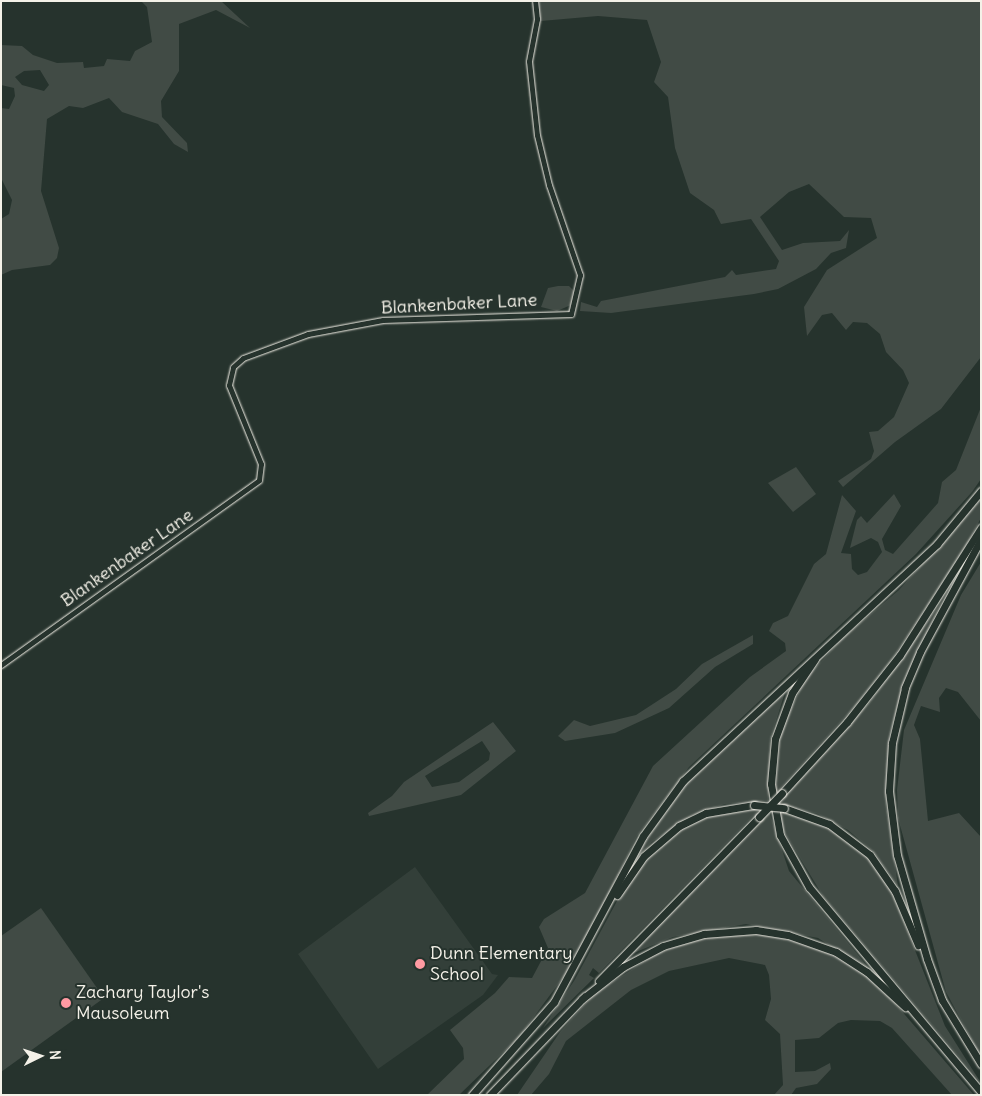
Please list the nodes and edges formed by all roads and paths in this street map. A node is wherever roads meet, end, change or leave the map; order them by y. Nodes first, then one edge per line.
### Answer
1 (534, 1) edge
2 (981, 491) edge
3 (981, 528) edge
4 (981, 539) edge
5 (820, 653) junction
6 (1, 665) edge
7 (596, 928) junction
8 (582, 999) junction
9 (942, 1000) junction
10 (933, 1035) junction
11 (981, 1064) edge
12 (981, 1092) edge
13 (472, 1095) edge
14 (490, 1095) edge

1 - 6 street, Blankenbaker Lane
2 - 5 highway
3 - 8 highway, bridge
4 - 9 highway
5 - 7 highway
5 - 10 highway
7 - 9 highway, bridge
7 - 13 highway
8 - 10 highway
8 - 14 highway
9 - 11 highway
10 - 12 highway

